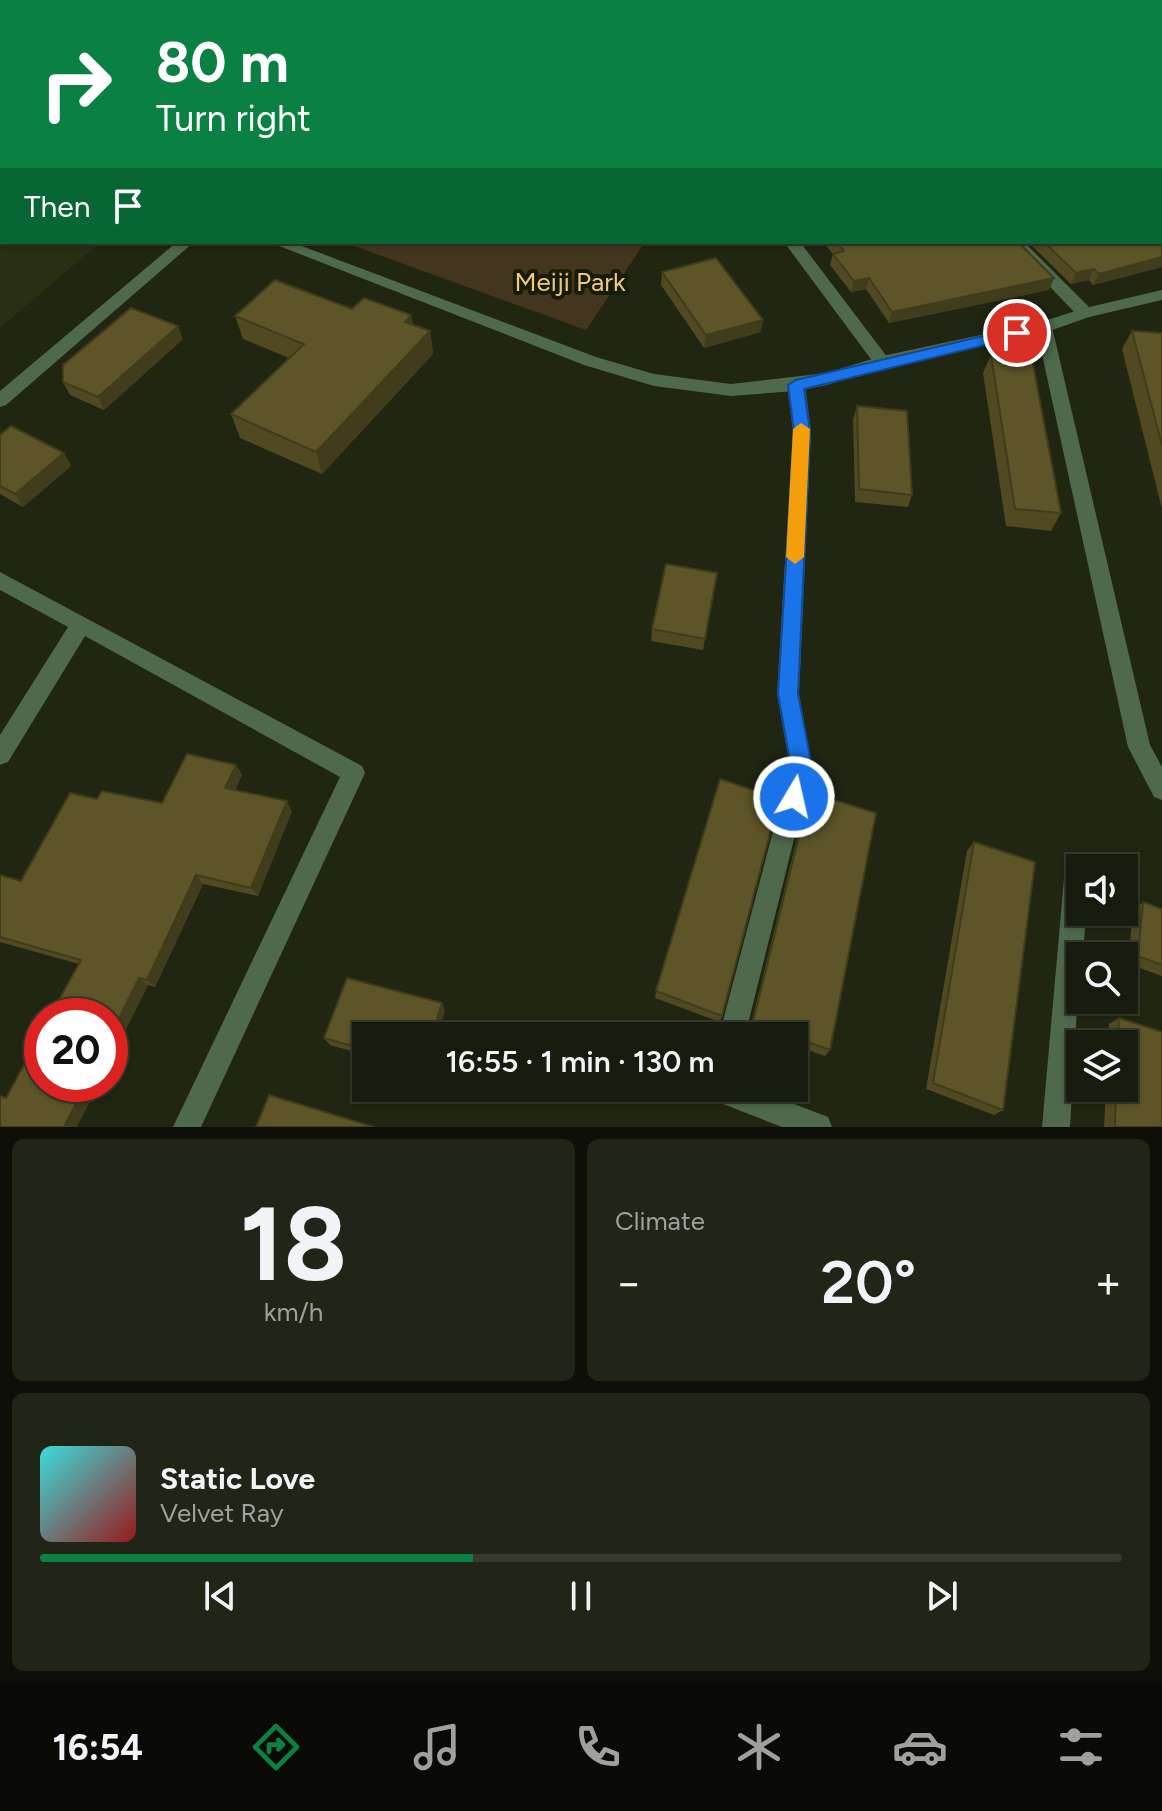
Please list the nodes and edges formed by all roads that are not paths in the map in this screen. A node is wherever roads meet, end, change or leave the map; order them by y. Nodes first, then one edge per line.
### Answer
1 (184, 244) edge
2 (282, 244) edge
3 (794, 244) edge
4 (1017, 244) edge
5 (1162, 295) edge
6 (1085, 313) junction
7 (1044, 327) junction
8 (882, 362) junction
9 (796, 385) junction
10 (0, 401) edge
11 (0, 580) edge
12 (80, 626) junction
13 (0, 755) edge
14 (1162, 789) edge
15 (1072, 926) edge
16 (736, 1022) edge
17 (755, 1102) edge
18 (187, 1127) edge
19 (818, 1127) edge
20 (1056, 1127) edge

1 - 10 street
2 - 9 street
3 - 8 street
4 - 6 street
5 - 6 street
6 - 7 street
7 - 8 street
7 - 14 street
8 - 9 street
9 - 16 street
11 - 12 street
12 - 13 street
12 - 18 street
15 - 20 street
17 - 19 street

